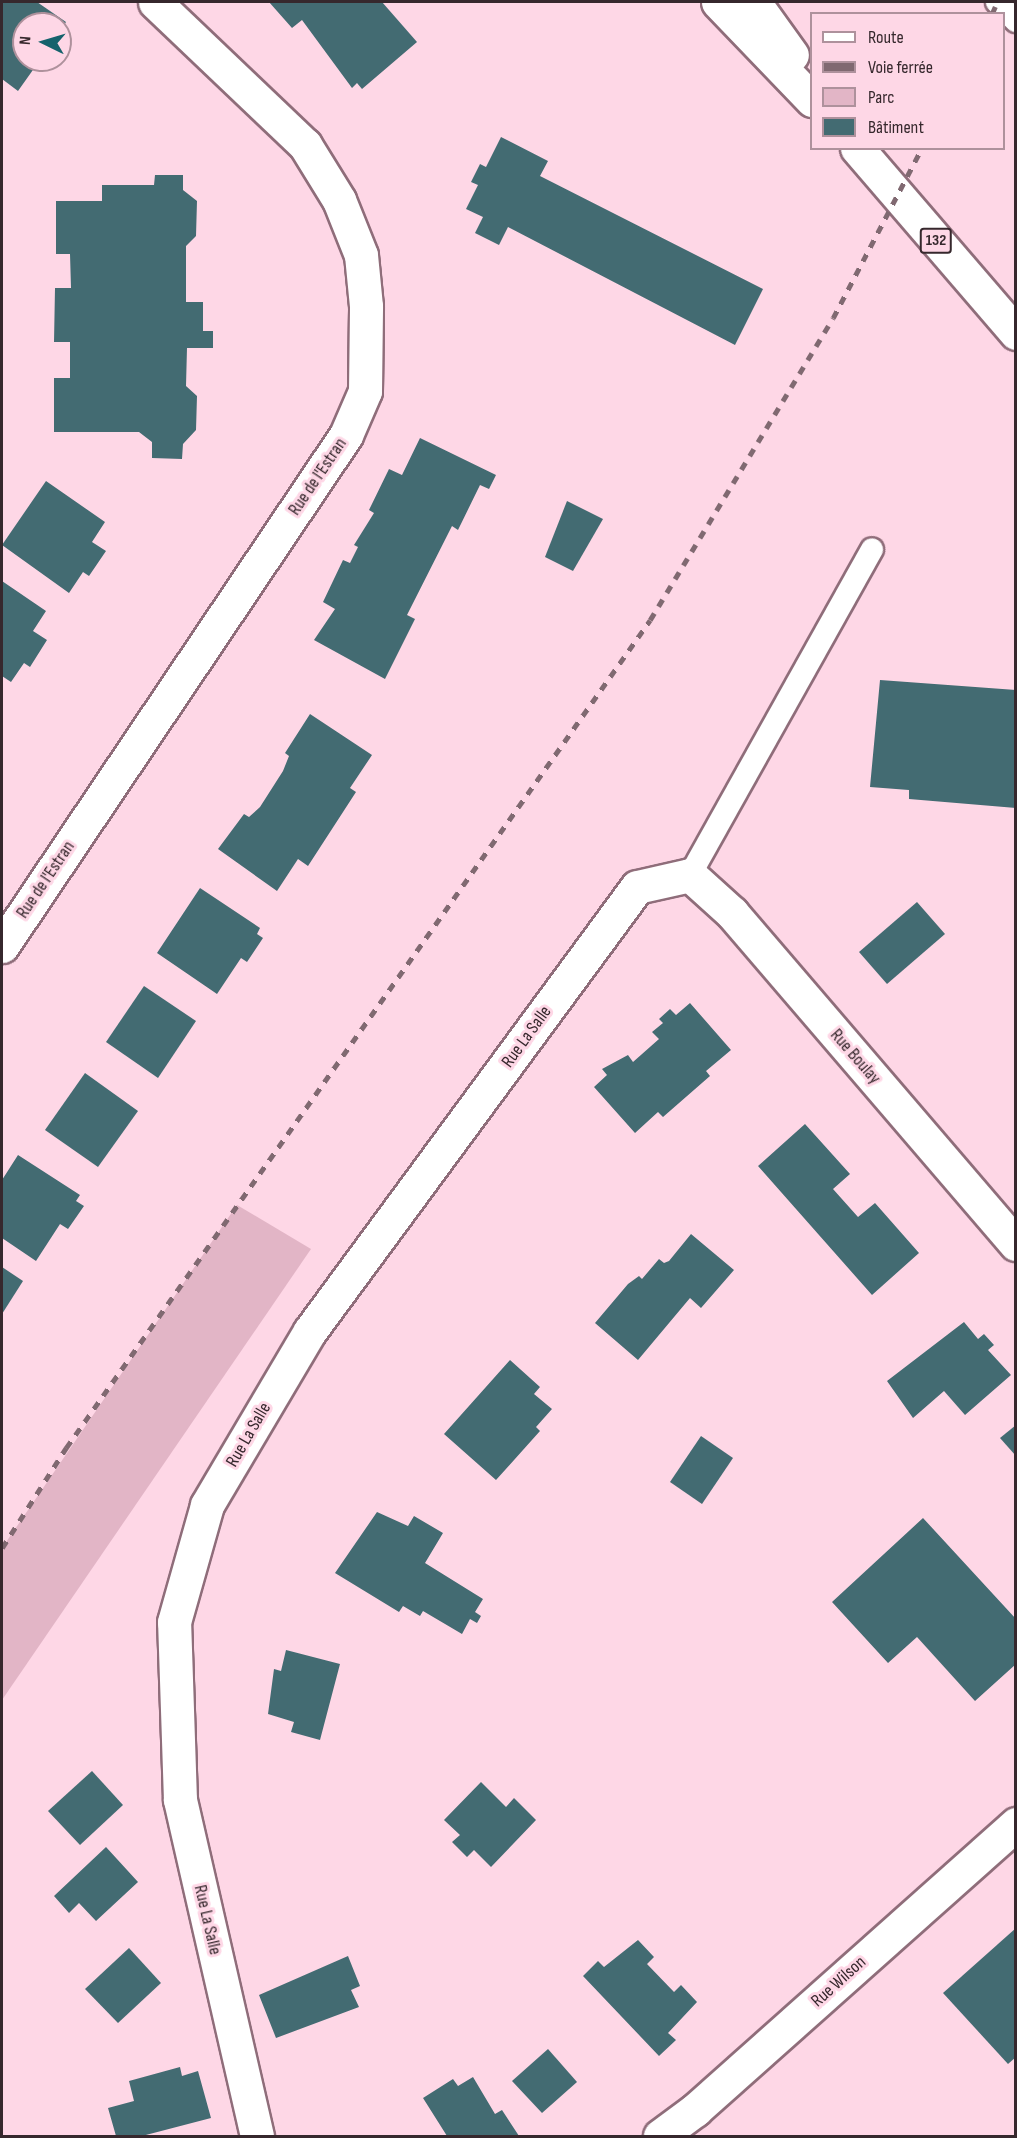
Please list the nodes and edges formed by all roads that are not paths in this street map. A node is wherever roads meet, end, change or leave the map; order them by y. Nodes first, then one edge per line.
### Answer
1 (155, 2) edge
2 (718, 2) edge
3 (754, 2) edge
4 (997, 2) edge
5 (1016, 21) edge
6 (810, 81) edge
7 (810, 98) edge
8 (859, 150) edge
9 (1016, 333) edge
10 (872, 549) dead end
11 (690, 875) junction
12 (2, 946) edge
13 (1016, 1244) edge
14 (1016, 1824) edge
15 (257, 2136) edge
16 (660, 2136) edge

1 - 12 street, Rue de l'Estran
2 - 7 street
3 - 6 street
4 - 5 lane
8 - 9 street, 132
10 - 11 lane
11 - 13 street, Rue Boulay
11 - 15 street, Rue La Salle
14 - 16 street, Rue Wilson

